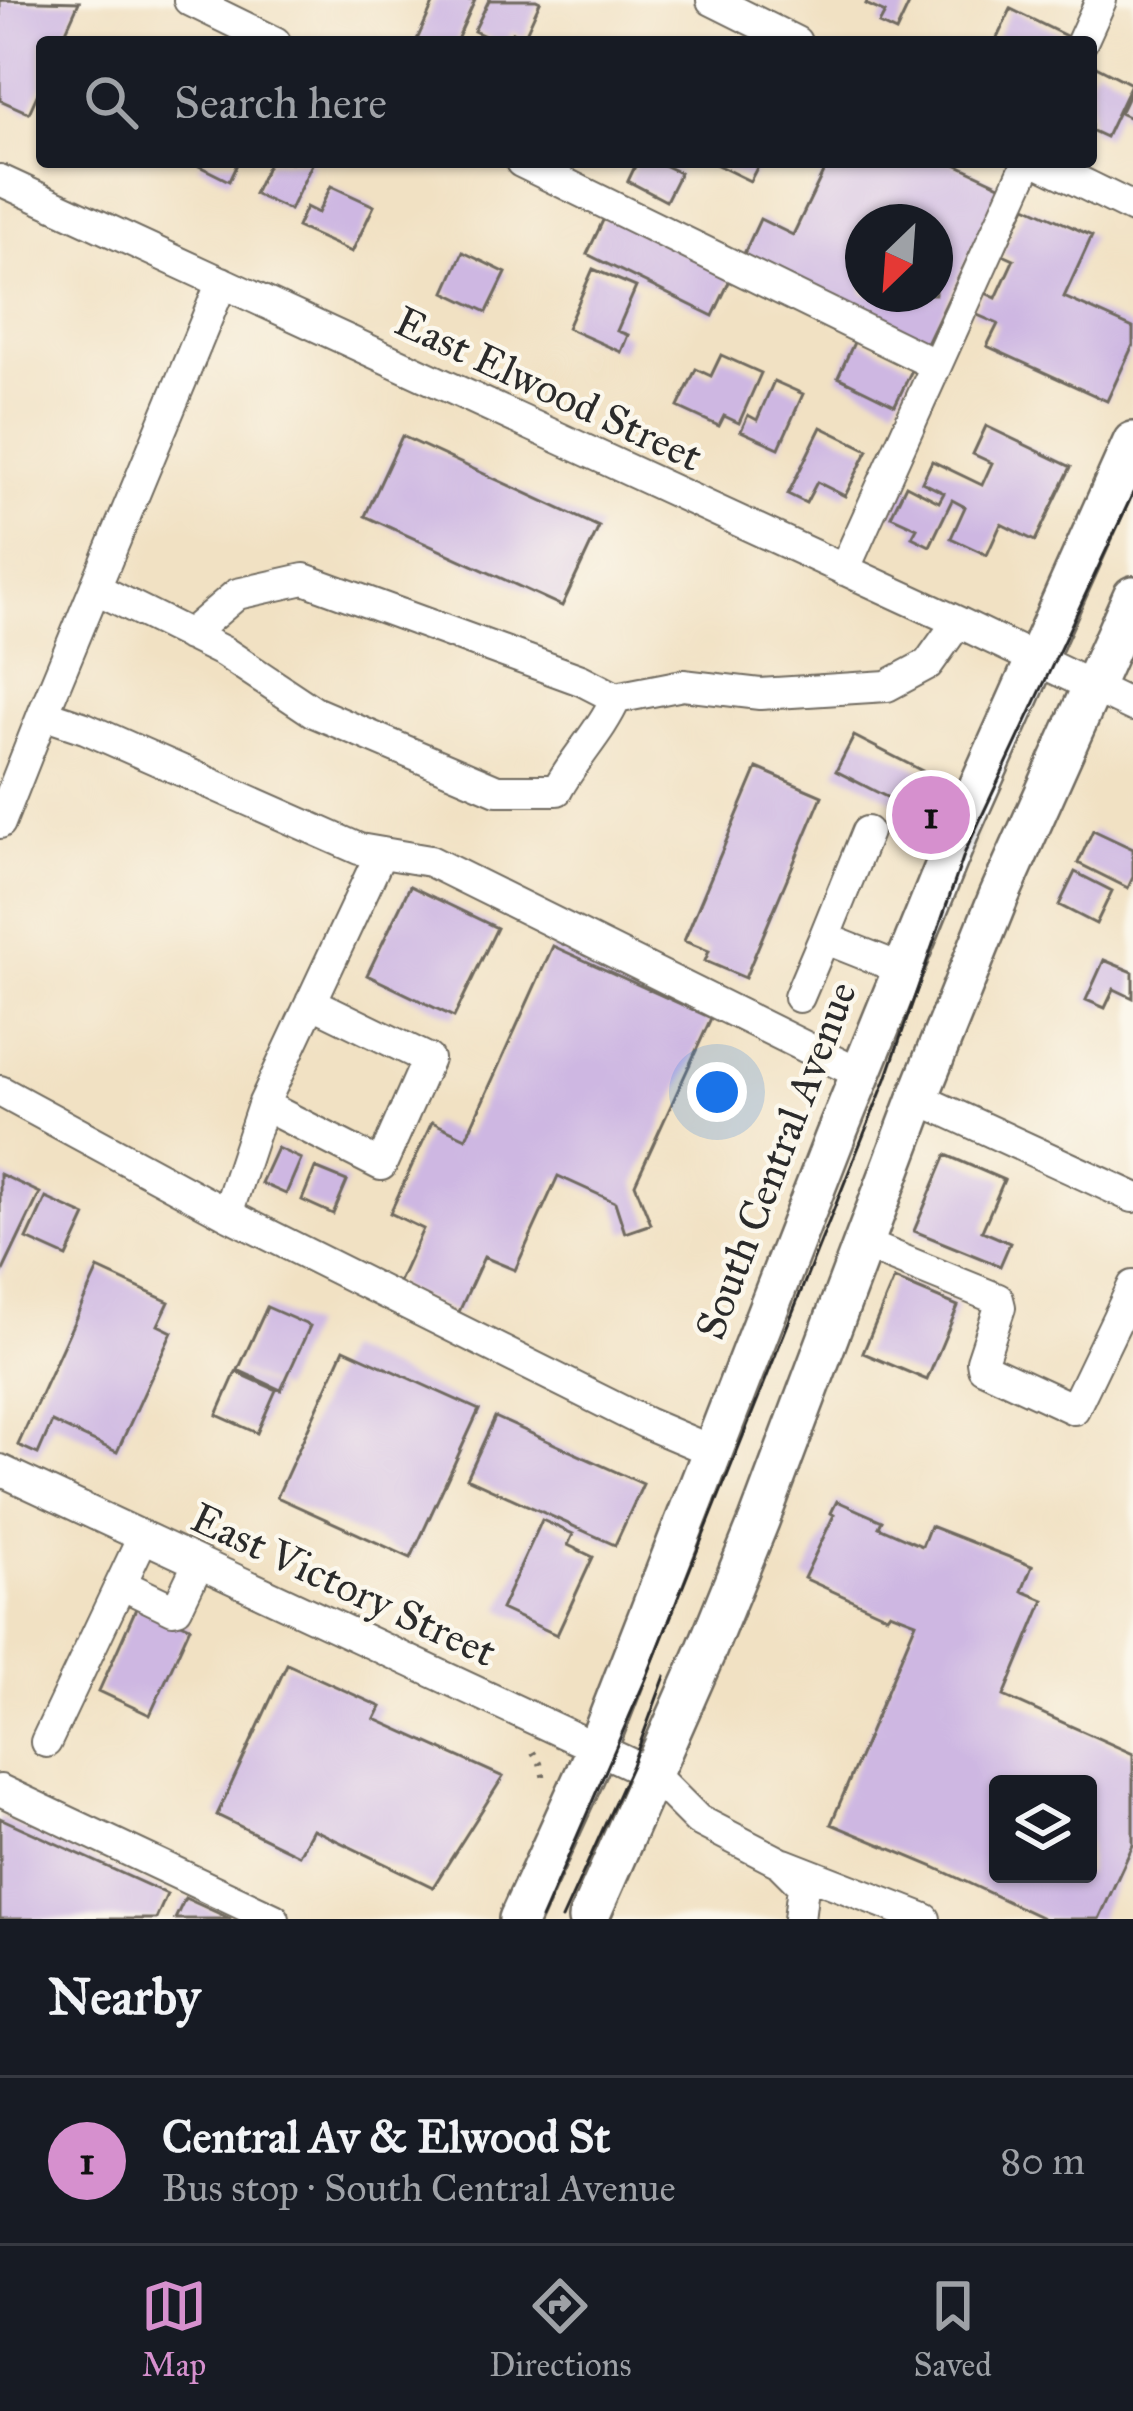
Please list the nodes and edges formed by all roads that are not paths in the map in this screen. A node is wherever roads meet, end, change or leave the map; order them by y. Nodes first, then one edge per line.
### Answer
1 (189, 0) edge
2 (712, 0) edge
3 (1101, 0) edge
4 (263, 36) edge
5 (784, 36) edge
6 (1085, 36) edge
7 (532, 168) edge
8 (1025, 168) edge
9 (1051, 168) edge
10 (0, 180) edge
11 (1133, 208) edge
12 (222, 282) junction
13 (936, 365) junction
14 (1133, 442) edge
15 (844, 570) junction
16 (95, 588) junction
17 (1133, 596) edge
18 (958, 622) junction
19 (189, 635) junction
20 (1063, 672) junction
21 (616, 698) junction
22 (1133, 706) edge
23 (43, 714) junction
24 (4, 802) edge
25 (867, 832) dead end
26 (381, 853) junction
27 (824, 938) junction
28 (902, 969) junction
29 (799, 997) dead end
30 (311, 1002) junction
31 (860, 1074) junction
32 (0, 1091) edge
33 (918, 1098) junction
34 (263, 1105) junction
35 (1133, 1197) edge
36 (227, 1214) junction
37 (863, 1244) junction
38 (1133, 1286) edge
39 (712, 1451) junction
40 (0, 1470) edge
41 (143, 1537) junction
42 (198, 1564) junction
43 (121, 1584) junction
44 (46, 1742) dead end
45 (597, 1748) junction
46 (652, 1774) junction
47 (0, 1790) edge
48 (779, 1862) junction
49 (274, 1919) edge
50 (519, 1919) edge
51 (588, 1919) edge
52 (799, 1919) edge
53 (925, 1919) edge

1 - 4 street
2 - 5 street
3 - 6 street
7 - 13 street
8 - 13 street
9 - 11 street
10 - 12 street, East Elwood Street
12 - 15 street, East Elwood Street
12 - 16 street
13 - 15 street
14 - 20 main road, South Central Avenue
15 - 18 street, East Elwood Street
16 - 19 street
16 - 23 street
17 - 20 main road, South Central Avenue
18 - 20 street, East Elwood Street
18 - 21 street
19 - 21 street
19 - 21 street
20 - 22 street, East Elwood Street
20 - 28 main road, South Central Avenue
20 - 33 main road, South Central Avenue
23 - 24 street
23 - 26 street
25 - 27 street
26 - 30 street
26 - 31 street
27 - 28 street
27 - 29 street
28 - 31 main road, South Central Avenue
30 - 34 street
30 - 34 street
31 - 39 main road, South Central Avenue
32 - 36 street
33 - 35 street
33 - 37 main road, South Central Avenue
34 - 36 street
36 - 39 street
37 - 38 street
37 - 46 main road, South Central Avenue
39 - 45 main road, South Central Avenue
40 - 41 street, East Victory Street
41 - 42 street, East Victory Street
41 - 43 street
42 - 43 street
42 - 45 street, East Victory Street
43 - 44 street
45 - 46 street, East Victory Street
45 - 50 main road, South Central Avenue
46 - 48 street, East Victory Street
46 - 51 main road, South Central Avenue
47 - 49 street
48 - 52 street
48 - 53 street, East Victory Street

